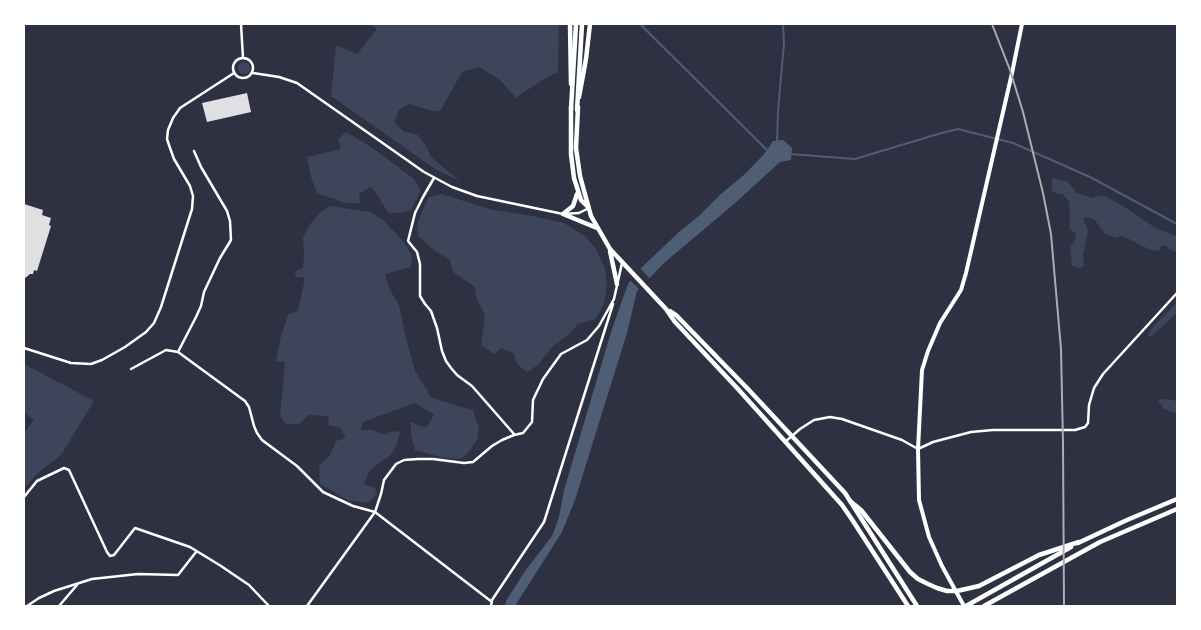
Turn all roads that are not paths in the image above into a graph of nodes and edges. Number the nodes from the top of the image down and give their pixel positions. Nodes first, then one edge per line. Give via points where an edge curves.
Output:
1 (241, 24) edge
2 (570, 24) edge
3 (576, 24) edge
4 (582, 24) edge
5 (590, 24) edge
6 (1022, 24) edge
7 (243, 58) junction
8 (234, 73) junction
9 (253, 73) junction
10 (571, 109) junction
11 (577, 110) junction
12 (194, 151) dead end
13 (434, 178) junction
14 (578, 192) junction
15 (589, 208) junction
16 (563, 214) junction
17 (597, 229) junction
18 (610, 250) junction
19 (622, 263) junction
20 (617, 284) junction
21 (1177, 293) edge
22 (614, 299) junction
23 (666, 309) junction
24 (24, 348) edge
25 (178, 352) junction
26 (131, 368) dead end
27 (514, 435) junction
28 (792, 435) junction
29 (785, 442) junction
30 (918, 449) junction
31 (24, 497) edge
32 (1177, 499) edge
33 (850, 501) junction
34 (1177, 509) edge
35 (375, 512) junction
36 (1079, 542) junction
37 (196, 551) junction
38 (78, 584) junction
39 (492, 604) edge
40 (27, 606) edge
41 (59, 606) edge
42 (269, 606) edge
43 (308, 606) edge
44 (908, 606) edge
45 (917, 606) edge
46 (965, 606) edge
47 (984, 606) edge

1 - 7 street
2 - 10 main road
3 - 10 main road
4 - 11 main road
5 - 11 main road
6 - 30 main road via 966,273 961,290 940,323 922,370
7 - 8 street via 235,62
7 - 9 street via 252,63
8 - 9 street via 244,79
8 - 24 street via 180,108 168,130 170,148 193,196 192,209 154,323 125,347 91,364 70,363
9 - 13 street via 297,83
10 - 14 main road via 571,154
11 - 15 main road via 576,148
12 - 25 street via 227,211 231,240
13 - 16 street via 477,196
13 - 27 street via 415,213 408,242 418,252 420,296 431,311 446,361
14 - 15 main road via 580,200
14 - 16 main road via 573,206
15 - 16 street via 579,213
15 - 17 main road
16 - 17 main road
17 - 18 main road
18 - 19 main road
18 - 20 main road
19 - 20 street
19 - 23 main road
20 - 22 street
21 - 30 street via 1102,374 1094,388 1085,427 1075,430 971,432
22 - 27 street via 592,335 561,354 533,400 532,422 523,433
22 - 39 street via 544,522
23 - 28 main road via 676,315
23 - 29 main road
25 - 26 street via 166,350
25 - 35 street via 245,401 262,440 297,466 323,492
27 - 35 street via 492,446 473,462 418,459 396,464 384,480
28 - 29 street
28 - 30 street via 814,420 830,417 902,440
28 - 33 main road
29 - 44 main road via 848,513
30 - 46 main road via 919,500 929,537
31 - 37 street via 37,481 64,468 69,470 110,556 135,528
32 - 36 main road
33 - 36 main road via 861,510 910,572 918,579 947,591 979,586 1044,553
33 - 45 main road
34 - 47 main road via 1100,542
35 - 39 street
35 - 43 street
36 - 46 main road
37 - 38 street via 178,575 138,574 92,579
37 - 42 street via 249,585
38 - 40 street via 54,591
38 - 41 street

